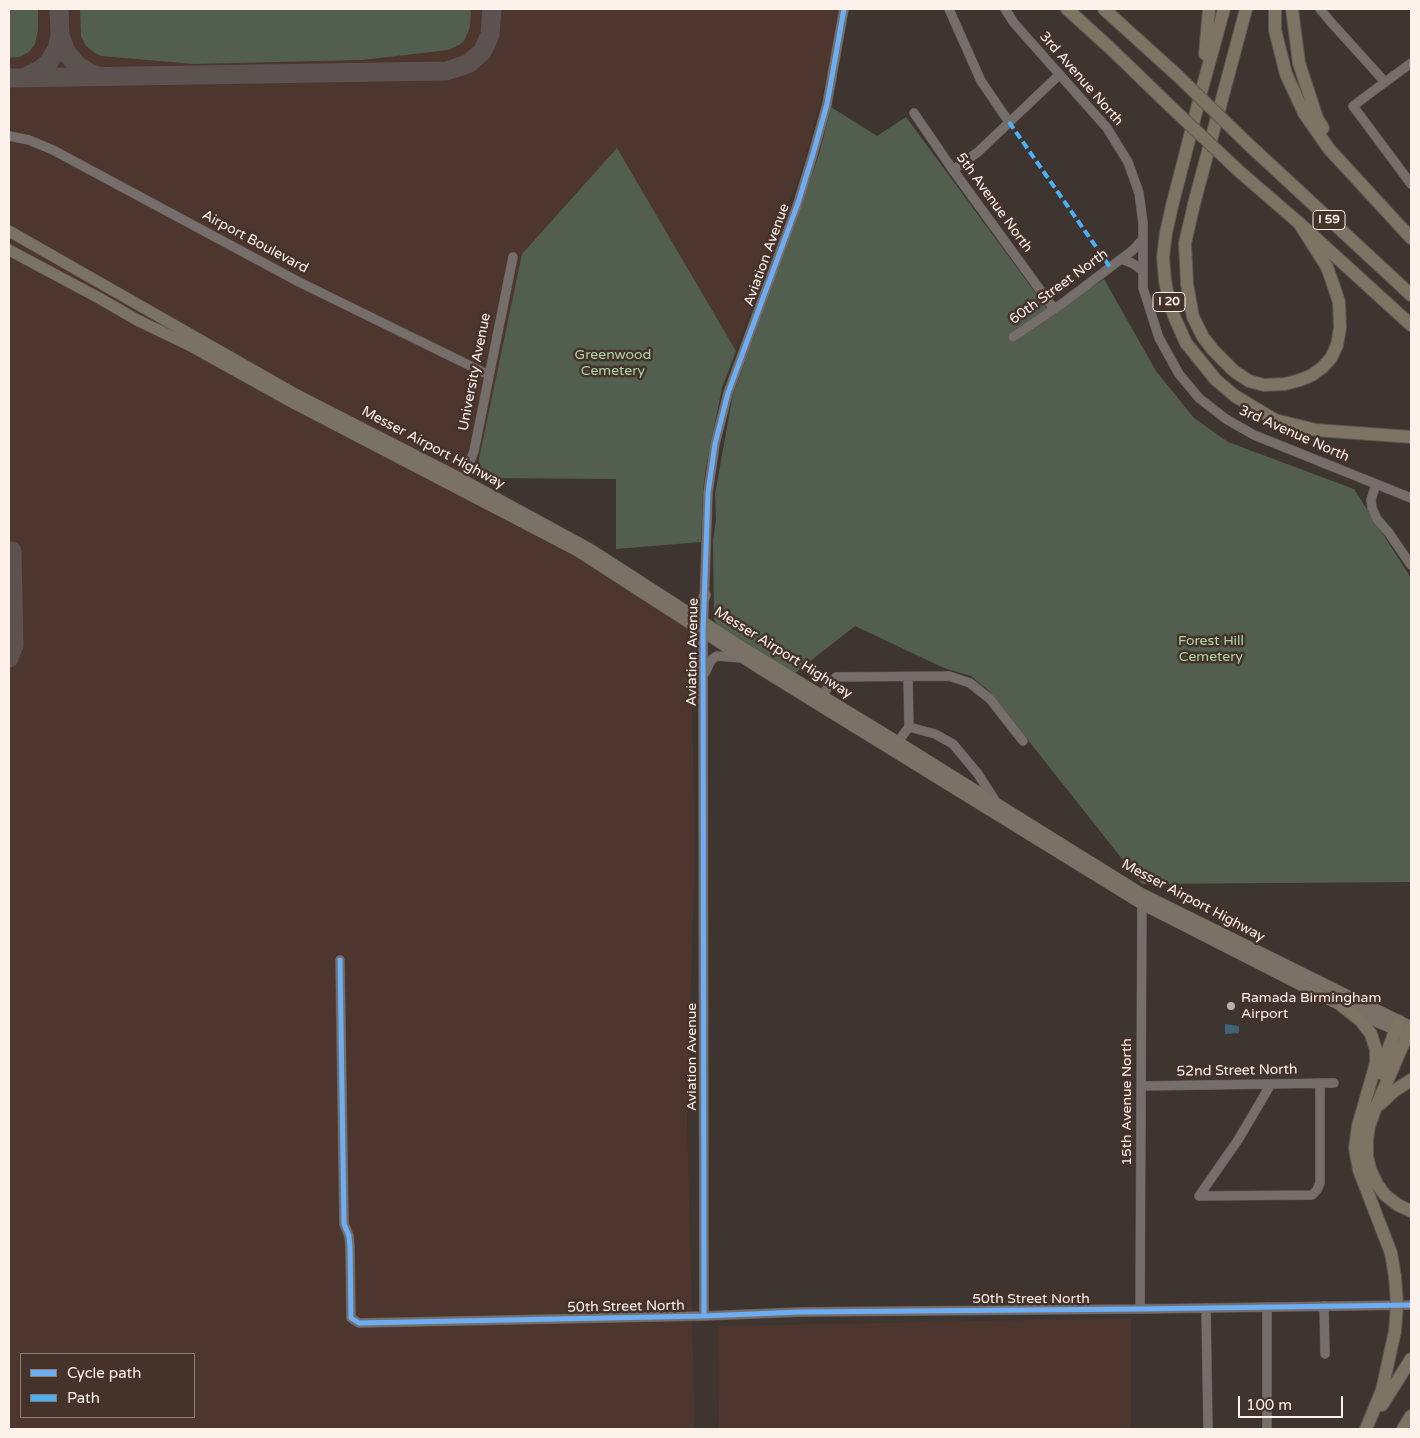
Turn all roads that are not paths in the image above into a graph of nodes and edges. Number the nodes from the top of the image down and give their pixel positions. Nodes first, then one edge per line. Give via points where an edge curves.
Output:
1 (844, 9) edge
2 (949, 9) edge
3 (1005, 9) edge
4 (1067, 9) edge
5 (1104, 9) edge
6 (1209, 9) edge
7 (1224, 9) edge
8 (1246, 9) edge
9 (1274, 9) edge
10 (1292, 9) edge
11 (1320, 9) edge
12 (1411, 63) edge
13 (1059, 75) junction
14 (1385, 82) junction
15 (1202, 89) junction
16 (914, 113) dead end
17 (1009, 122) junction
18 (9, 136) edge
19 (953, 170) junction
20 (1351, 173) junction
21 (1411, 184) edge
22 (1299, 223) junction
23 (9, 231) edge
24 (1411, 238) edge
25 (1142, 240) junction
26 (9, 250) edge
27 (513, 257) dead end
28 (1121, 259) junction
29 (1142, 270) junction
30 (1411, 295) edge
31 (1054, 308) junction
32 (1411, 325) edge
33 (1013, 337) dead end
34 (489, 375) junction
35 (1411, 437) edge
36 (1376, 484) junction
37 (461, 485) junction
38 (1411, 498) edge
39 (1411, 565) edge
40 (704, 595) junction
41 (689, 612) junction
42 (703, 627) junction
43 (744, 658) junction
44 (908, 677) junction
45 (703, 686) junction
46 (822, 695) junction
47 (910, 727) junction
48 (1023, 740) dead end
49 (895, 745) junction
50 (997, 804) junction
51 (1142, 899) junction
52 (340, 960) dead end
53 (1342, 1006) junction
54 (1406, 1029) edge
55 (1411, 1080) edge
56 (1320, 1083) junction
57 (1334, 1083) dead end
58 (1270, 1084) junction
59 (1141, 1086) junction
60 (1376, 1107) junction
61 (1358, 1126) junction
62 (1411, 1212) edge
63 (1411, 1305) edge
64 (1324, 1306) junction
65 (1267, 1307) junction
66 (1206, 1308) junction
67 (1140, 1310) junction
68 (704, 1316) junction
69 (1325, 1354) dead end
70 (1411, 1358) edge
71 (1411, 1416) edge
72 (1411, 1425) edge
73 (1208, 1429) edge
74 (1267, 1429) edge
75 (1366, 1429) edge
76 (1403, 1429) edge
77 (1408, 1429) edge

1 - 40 street, Aviation Avenue via 827,104 813,154 728,393 715,444 708,493
2 - 17 street via 982,81
3 - 13 street, 3rd Avenue North
4 - 22 highway, I 59, bridge via 1240,172
5 - 30 highway, I 59, bridge
6 - 15 highway
7 - 15 highway, I 20
8 - 22 highway via 1185,242 1193,317 1203,337 1234,371 1264,385 1285,384 1312,375 1323,367 1337,345 1339,302 1327,267
9 - 20 highway via 1275,30 1293,90 1304,113 1329,149
10 - 20 highway via 1299,63 1317,118
11 - 14 street
12 - 14 street
13 - 17 street
13 - 25 street, 3rd Avenue North via 1107,128 1128,162 1139,193
14 - 21 street via 1353,106
15 - 35 highway, I 20 via 1172,206 1163,257 1168,297 1186,343 1216,380 1274,420 1316,430
16 - 19 street, 5th Avenue North
17 - 19 street via 978,152
18 - 34 street, Airport Boulevard via 53,150 299,282
19 - 31 street, 5th Avenue North
20 - 24 highway
22 - 32 highway, I 59
23 - 37 main road, Messer Airport Highway
25 - 28 street, 60th Street North
25 - 29 street, 3rd Avenue North
26 - 37 main road, Messer Airport Highway
27 - 34 street, University Avenue
28 - 29 street, 60th Street North
28 - 31 street, 60th Street North
29 - 36 street, 3rd Avenue North via 1143,288 1158,338 1179,374 1199,398 1254,435
31 - 33 street, 60th Street North
34 - 37 street, University Avenue via 474,451
36 - 38 street, 3rd Avenue North
36 - 39 street via 1372,508
37 - 41 main road, Messer Airport Highway via 590,550
37 - 42 main road, Messer Airport Highway
40 - 41 main road via 702,602
40 - 42 street, Aviation Avenue
41 - 42 main road, Messer Airport Highway
42 - 43 main road, Messer Airport Highway
42 - 45 street, Aviation Avenue
42 - 46 main road, Messer Airport Highway
43 - 45 street via 717,656 711,660
43 - 49 main road, Messer Airport Highway
44 - 46 street via 836,677
44 - 47 street
44 - 48 street via 949,676 970,683 990,699
45 - 68 street, Aviation Avenue
46 - 49 main road, Messer Airport Highway
47 - 49 street
47 - 50 street via 935,734 953,744
49 - 50 main road, Messer Airport Highway
49 - 51 main road, Messer Airport Highway
50 - 51 main road, Messer Airport Highway
51 - 53 main road, Messer Airport Highway
51 - 54 main road, Messer Airport Highway
51 - 59 street, 15th Avenue North
52 - 68 street, 50th Street North via 344,1224 349,1236 353,1320 359,1323
53 - 54 main road, Messer Airport Highway
53 - 61 highway via 1371,1034 1376,1050 1376,1063
54 - 60 highway
54 - 61 highway
55 - 60 highway
56 - 57 street, 52nd Street North
56 - 58 street, 52nd Street North
56 - 58 street via 1320,1183 1312,1195 1199,1196 1238,1140
58 - 59 street, 52nd Street North
59 - 67 street, 15th Avenue North
60 - 62 highway via 1367,1139 1370,1169 1385,1195
61 - 75 highway, bridge via 1355,1148 1359,1170 1391,1253 1397,1304 1395,1332 1382,1390
63 - 64 street, 50th Street North
64 - 65 street, 50th Street North
64 - 69 street
65 - 66 street, 50th Street North
65 - 74 street
66 - 67 street, 50th Street North
66 - 73 street
67 - 68 street, 50th Street North via 800,1312
70 - 75 highway
71 - 76 highway
72 - 77 highway

